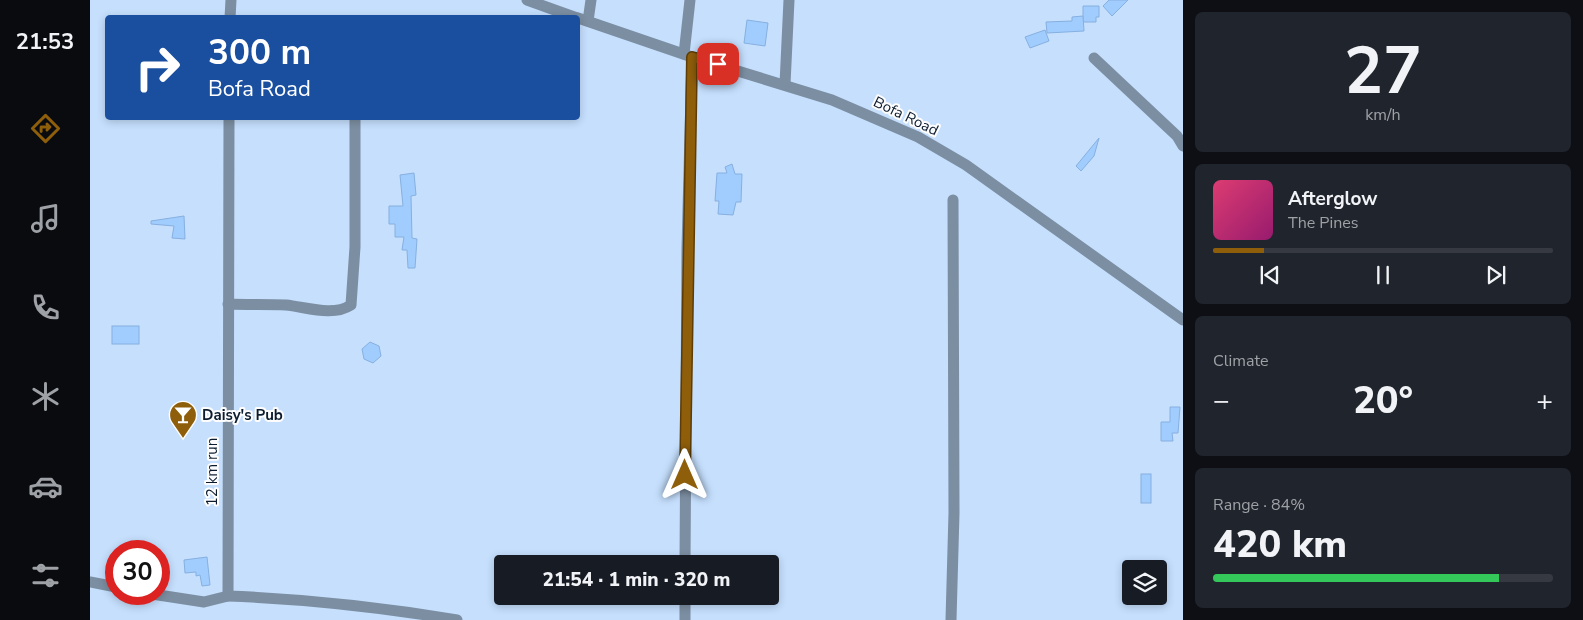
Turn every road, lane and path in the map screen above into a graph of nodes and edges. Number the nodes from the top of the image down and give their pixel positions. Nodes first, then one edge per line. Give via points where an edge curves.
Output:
1 (231, 0) edge
2 (527, 0) edge
3 (591, 0) edge
4 (690, 0) edge
5 (788, 0) edge
6 (230, 15) edge
7 (570, 15) edge
8 (581, 19) edge
9 (688, 55) junction
10 (1094, 58) dead end
11 (785, 84) junction
12 (230, 120) edge
13 (355, 120) edge
14 (1183, 146) edge
15 (953, 200) dead end
16 (228, 304) junction
17 (1183, 320) edge
18 (685, 555) edge
19 (90, 582) edge
20 (105, 585) edge
21 (228, 596) junction
22 (170, 597) edge
23 (685, 605) edge
24 (457, 620) edge
25 (685, 620) edge
26 (950, 620) edge

1 - 6 street
2 - 7 street, Bofa Road
3 - 8 street
4 - 9 street
5 - 11 street
8 - 9 street, Bofa Road
9 - 11 street, Bofa Road
9 - 18 street
10 - 14 street
11 - 17 street, Bofa Road via 876,117 943,151
12 - 16 street, 12 km run
13 - 16 street via 355,247 351,306 327,310 287,305
15 - 26 street via 954,504
16 - 21 street, 12 km run
19 - 20 street
21 - 22 street via 204,602
21 - 24 street via 342,605
23 - 25 street

